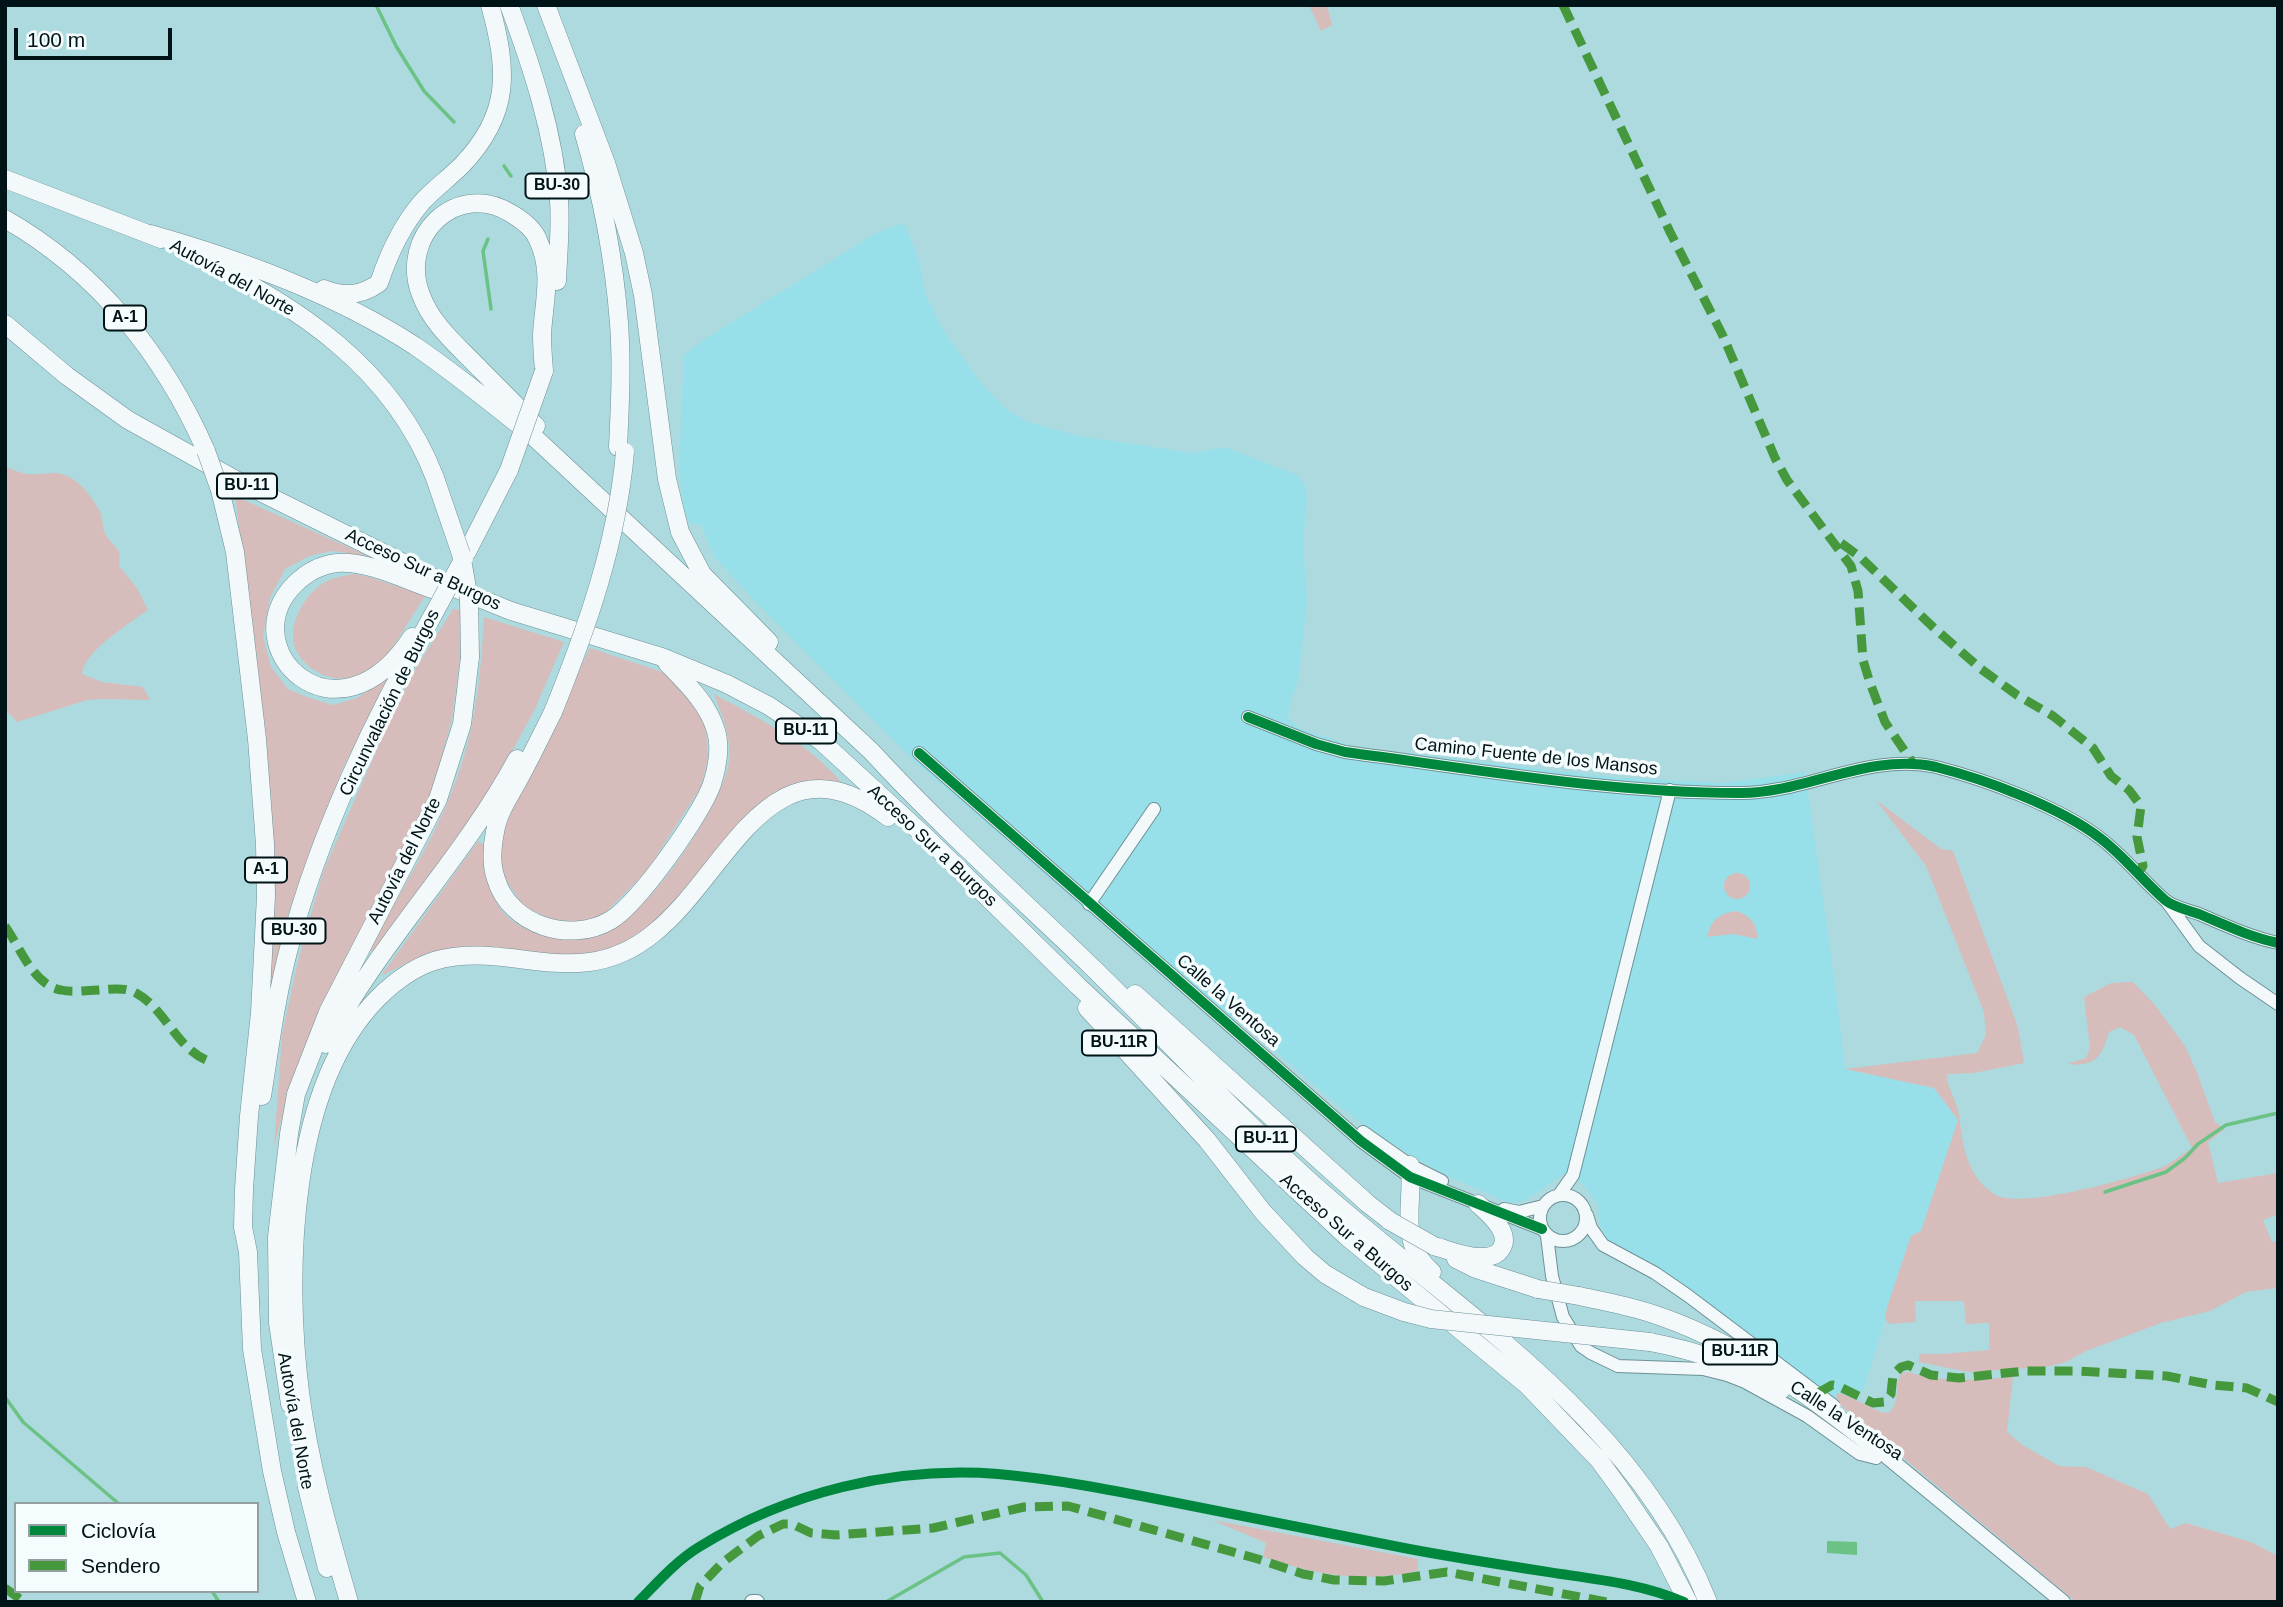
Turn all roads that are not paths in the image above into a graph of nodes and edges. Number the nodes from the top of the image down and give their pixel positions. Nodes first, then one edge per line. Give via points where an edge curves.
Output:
1 (490, 5) edge
2 (509, 5) edge
3 (538, 5) edge
4 (546, 5) edge
5 (5, 179) edge
6 (5, 219) edge
7 (150, 234) junction
8 (222, 255) junction
9 (5, 324) edge
10 (544, 371) junction
11 (575, 474) junction
12 (511, 611) junction
13 (419, 632) junction
14 (662, 657) junction
15 (549, 709) junction
16 (1248, 717) dead end
17 (871, 751) junction
18 (919, 753) dead end
19 (1670, 790) junction
20 (1154, 809) dead end
21 (922, 834) junction
22 (2167, 902) junction
23 (1089, 904) junction
24 (1035, 943) junction
25 (2278, 943) edge
26 (2278, 1004) edge
27 (289, 1134) junction
28 (1410, 1171) junction
29 (1573, 1175) junction
30 (1559, 1195) junction
31 (1579, 1200) junction
32 (1543, 1206) junction
33 (1488, 1209) junction
34 (1587, 1215) junction
35 (1545, 1232) junction
36 (1434, 1246) junction
37 (248, 1251) junction
38 (1609, 1452) junction
39 (1878, 1454) junction
40 (307, 1602) edge
41 (337, 1602) edge
42 (349, 1602) edge
43 (1688, 1602) edge
44 (1708, 1602) edge
45 (2048, 1602) edge
46 (2063, 1602) edge

1 - 8 highway via 503,77 493,125 467,160 421,203 391,252 379,283 359,294 338,294
2 - 10 highway, Circunvalación de Burgos / BU-30 via 546,122 559,200 557,291
3 - 15 highway, BU-30 via 594,168 611,247 619,325 622,450 593,580
4 - 17 highway via 606,163 634,253 667,479 680,532 702,574 849,722
5 - 7 highway, Autovía del Norte
6 - 37 highway, Autovía del Norte / A-1, bridge via 62,258 115,306 165,372 206,452 229,521 257,739 265,844 260,1013 244,1189
7 - 8 highway, Acceso Sur a Burgos / BU-11
7 - 27 highway, Autovía del Norte, bridge via 279,299 344,349 379,384 427,456 461,554 469,599 470,657 462,724 438,799 328,1012 296,1094
8 - 11 highway, Acceso Sur a Burgos / BU-11 via 348,308 414,346 478,392
9 - 12 highway, Acceso Sur a Burgos / BU-11 via 99,400 159,440 430,578
10 - 11 highway via 542,334 548,284 546,258 537,236 502,208 482,203 447,212 419,243 414,261 421,296 442,331 554,444
10 - 13 highway, Circunvalación de Burgos / BU-30, bridge via 509,470 433,615
11 - 17 highway, Acceso Sur a Burgos / BU-11
12 - 13 highway via 488,609 377,570 337,564 304,574 290,589 278,610 276,634 286,663 299,678 327,690 364,684
12 - 14 highway, Acceso Sur a Burgos / BU-11
13 - 37 highway, Circunvalación de Burgos / BU-30 via 344,795 289,948 262,1099 255,1225
14 - 15 highway via 701,700 717,734 711,786 667,858 630,904 611,920 570,932 538,924 508,902 496,880 492,850 499,815
14 - 21 highway, Acceso Sur a Burgos / BU-11 via 769,706 821,741
15 - 27 highway, BU-30 via 335,1026
16 - 19 street, Camino Fuente de los Mansos via 1345,752 1594,785
17 - 36 highway, BU-11R, bridge via 1367,1203
17 - 38 highway, Acceso Sur a Burgos / BU-11 via 1312,1184 1542,1375 1583,1415
18 - 23 street, Calle la Ventosa
19 - 22 street, Camino Fuente de los Mansos via 1741,794 1870,767 1912,762 1939,768 2023,798 2087,829
19 - 29 street
20 - 23 street
21 - 24 highway, Acceso Sur a Burgos / BU-11
21 - 42 highway via 844,791 829,787 799,791 757,817 666,923 619,954 565,965 465,957 433,962 389,987 361,1016 332,1064 308,1140 296,1220 294,1307 308,1438
22 - 25 street, Camino Fuente de los Mansos
22 - 26 street via 2199,947
23 - 28 street, Calle la Ventosa via 1361,1141 1399,1171
24 - 38 highway, Acceso Sur a Burgos / BU-11 via 1346,1236
24 - 39 highway, BU-11R, bridge via 1066,987 1207,1140 1288,1239 1325,1273 1364,1297 1431,1319 1650,1342 1698,1352 1748,1371
27 - 41 highway, Autovía del Norte via 277,1237 278,1323 312,1515
28 - 33 street, Calle la Ventosa
28 - 38 highway via 1409,1227 1420,1262 1578,1397
29 - 30 street
29 - 31 street
30 - 31 street
30 - 32 street
31 - 34 street
32 - 33 street, Calle la Ventosa via 1519,1212
32 - 35 street via 1540,1221
33 - 35 street, Calle la Ventosa
33 - 36 highway via 1503,1233 1496,1255 1478,1258
34 - 35 street via 1583,1231 1570,1241 1562,1242
34 - 39 street, Calle la Ventosa via 1603,1245 1688,1295 1816,1391 1871,1436
35 - 39 street, Calle la Ventosa via 1563,1317 1581,1346 1591,1353 1618,1366 1703,1369 1727,1375 1807,1416 1860,1454
36 - 39 highway, BU-11R, bridge via 1476,1269 1538,1289 1645,1311 1722,1342 1801,1390
37 - 40 highway, Autovía del Norte / A-1 via 252,1349 262,1412 286,1532
38 - 43 highway, Acceso Sur a Burgos / BU-11
38 - 44 highway, Acceso Sur a Burgos / BU-11 via 1642,1485 1663,1516
39 - 45 main road, Calle la Ventosa
39 - 46 main road, Calle la Ventosa

